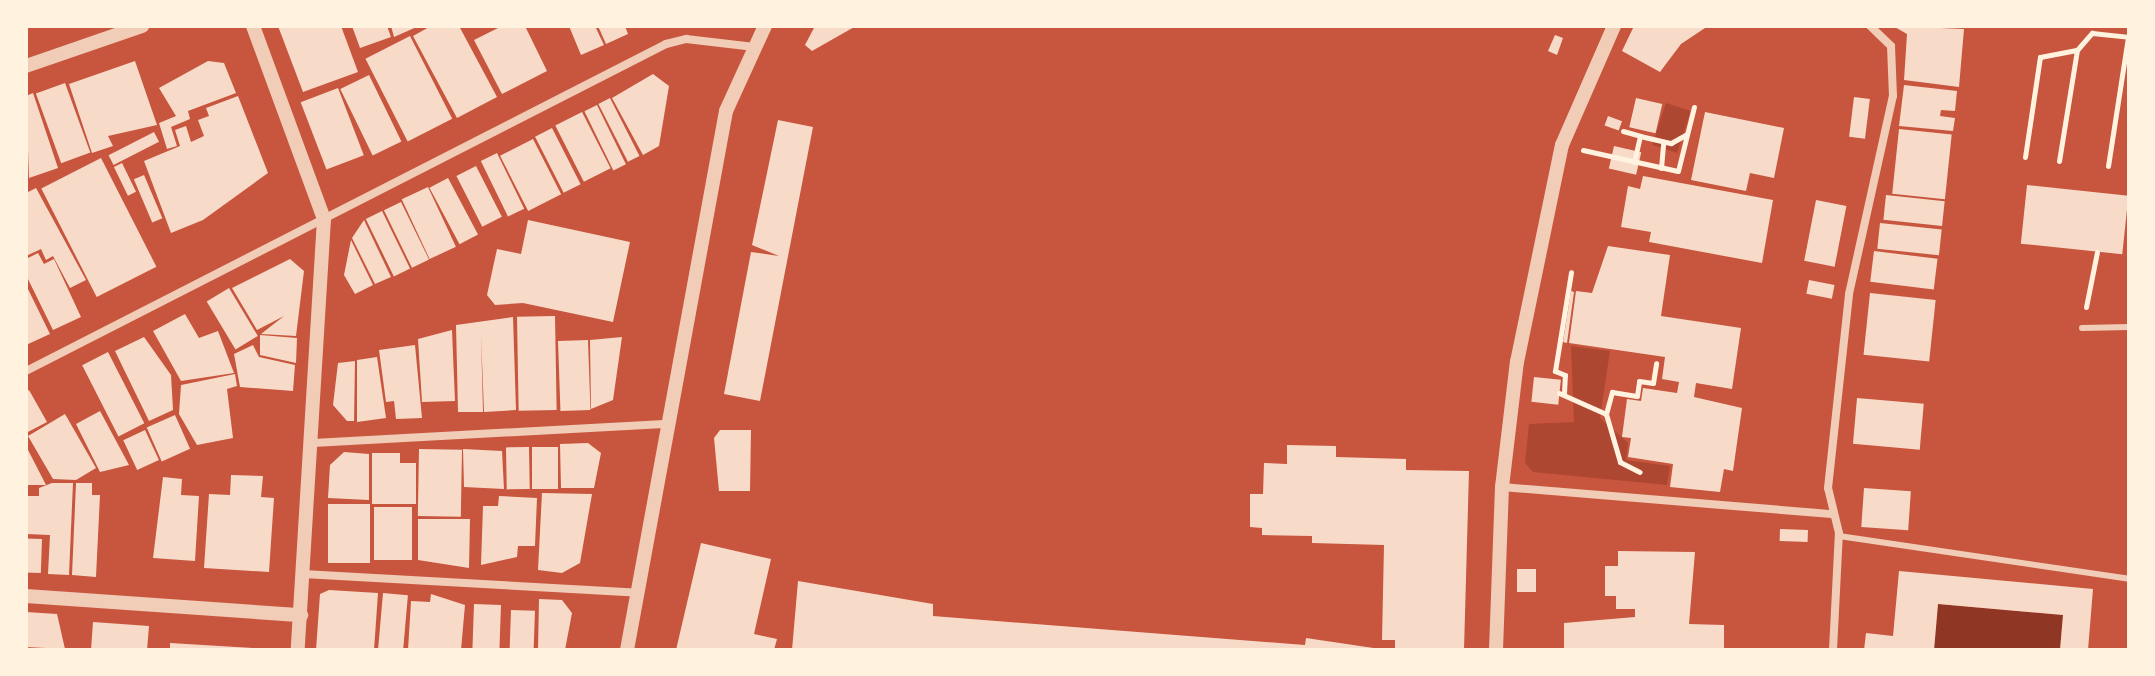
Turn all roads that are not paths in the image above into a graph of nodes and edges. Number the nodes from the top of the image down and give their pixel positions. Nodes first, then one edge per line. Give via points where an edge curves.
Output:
1 (142, 26) edge
2 (253, 26) edge
3 (765, 26) edge
4 (1614, 26) edge
5 (1870, 26) edge
6 (755, 47) junction
7 (26, 66) edge
8 (324, 219) junction
9 (2129, 327) edge
10 (2082, 328) road end
11 (26, 371) edge
12 (668, 424) junction
13 (313, 443) junction
14 (1502, 487) junction
15 (1832, 514) junction
16 (1839, 536) junction
17 (303, 574) junction
18 (2129, 579) edge
19 (638, 593) junction
20 (26, 596) edge
21 (301, 615) junction
22 (298, 650) edge
23 (627, 650) edge
24 (1496, 650) edge
25 (1833, 650) edge

1 - 7 street
2 - 8 street
3 - 6 street
4 - 14 street via 1562,145 1517,362
5 - 15 street via 1891,46 1893,96 1849,294 1828,488
6 - 8 street via 686,39 666,44
6 - 12 street via 726,111
8 - 11 street
8 - 13 street
9 - 10 lane
12 - 13 street
12 - 19 street
13 - 17 street
14 - 15 street
14 - 24 street
15 - 16 street
16 - 18 lane
16 - 25 street
17 - 19 street
17 - 21 street
19 - 23 street
20 - 21 street
21 - 22 street

